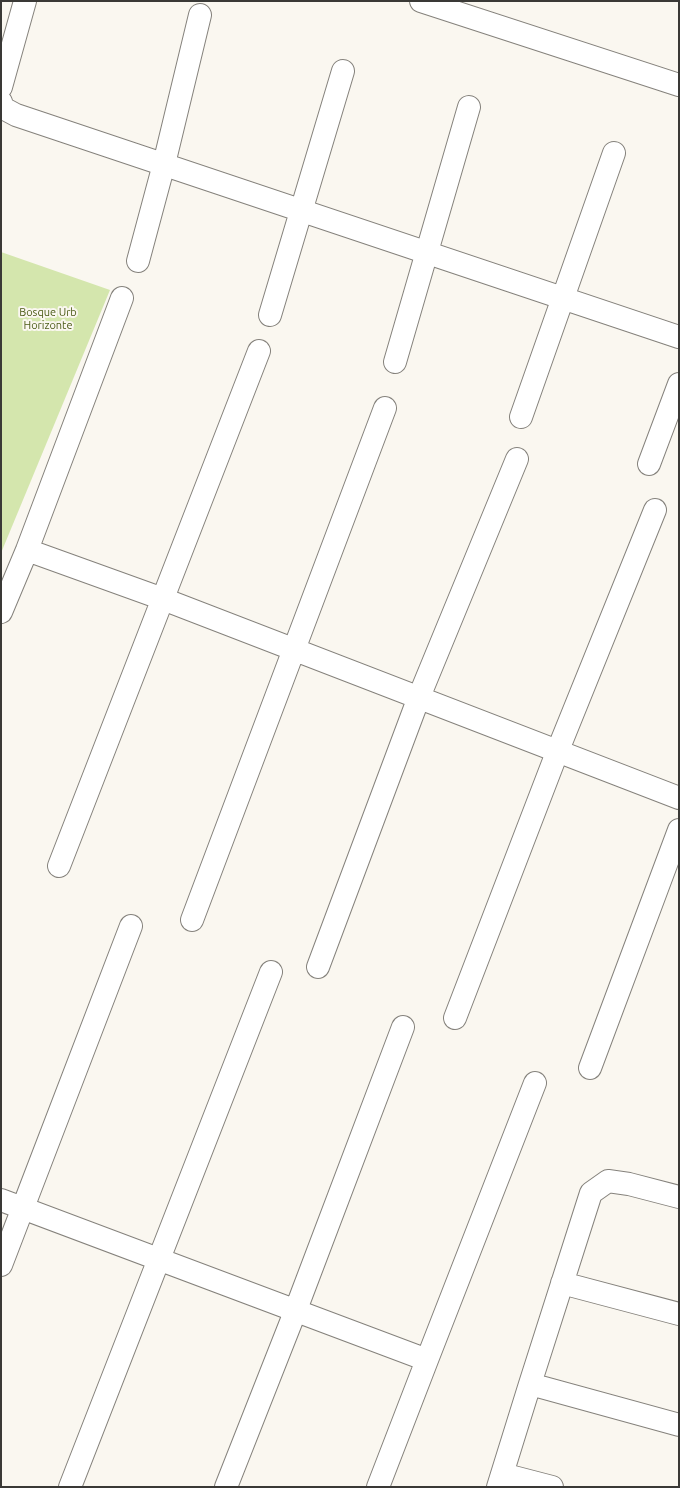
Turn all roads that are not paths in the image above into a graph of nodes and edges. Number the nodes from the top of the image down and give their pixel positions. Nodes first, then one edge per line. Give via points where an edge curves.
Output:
1 (25, 1) edge
2 (421, 1) edge
3 (200, 15) dead end
4 (343, 71) dead end
5 (679, 85) edge
6 (1, 87) edge
7 (1, 102) edge
8 (470, 107) dead end
9 (614, 153) dead end
10 (164, 164) junction
11 (301, 210) junction
12 (427, 253) junction
13 (138, 261) dead end
14 (122, 298) dead end
15 (563, 298) junction
16 (270, 315) dead end
17 (679, 337) edge
18 (259, 351) dead end
19 (395, 362) dead end
20 (679, 384) edge
21 (385, 408) dead end
22 (522, 417) dead end
23 (516, 459) dead end
24 (649, 464) dead end
25 (654, 510) dead end
26 (27, 550) junction
27 (163, 599) junction
28 (1, 612) edge
29 (296, 649) junction
30 (419, 697) junction
31 (558, 750) junction
32 (679, 798) edge
33 (679, 830) edge
34 (59, 866) dead end
35 (192, 920) dead end
36 (131, 926) dead end
37 (318, 967) dead end
38 (271, 972) dead end
39 (455, 1018) dead end
40 (403, 1027) dead end
41 (590, 1068) dead end
42 (535, 1084) dead end
43 (679, 1197) edge
44 (1, 1200) edge
45 (23, 1210) junction
46 (160, 1259) junction
47 (1, 1265) edge
48 (562, 1283) junction
49 (295, 1312) junction
50 (679, 1314) edge
51 (427, 1360) junction
52 (530, 1384) junction
53 (679, 1425) edge
54 (500, 1480) edge
55 (70, 1487) edge
56 (226, 1487) edge
57 (378, 1487) edge
58 (552, 1487) edge

1 - 6 street
2 - 5 street
3 - 10 street
4 - 11 street
7 - 10 street via 3,108 16,115
8 - 12 street
9 - 15 street
10 - 11 street
10 - 13 street
11 - 12 street
11 - 16 street
12 - 15 street
12 - 19 street
14 - 26 street
15 - 17 street
15 - 22 street
18 - 27 street
20 - 24 street
21 - 29 street
23 - 30 street
25 - 31 street
26 - 27 street
26 - 28 street
27 - 29 street
27 - 34 street
29 - 30 street
29 - 35 street
30 - 31 street
30 - 37 street
31 - 32 street
31 - 39 street
33 - 41 street
36 - 45 street
38 - 46 street
40 - 49 street
42 - 51 street
43 - 48 street via 608,1181 591,1193
44 - 45 street
45 - 46 street
45 - 47 street
46 - 49 street
46 - 55 street
48 - 50 street
48 - 52 street
49 - 51 street
49 - 56 street
51 - 57 street
52 - 53 street
52 - 54 street
54 - 58 street

